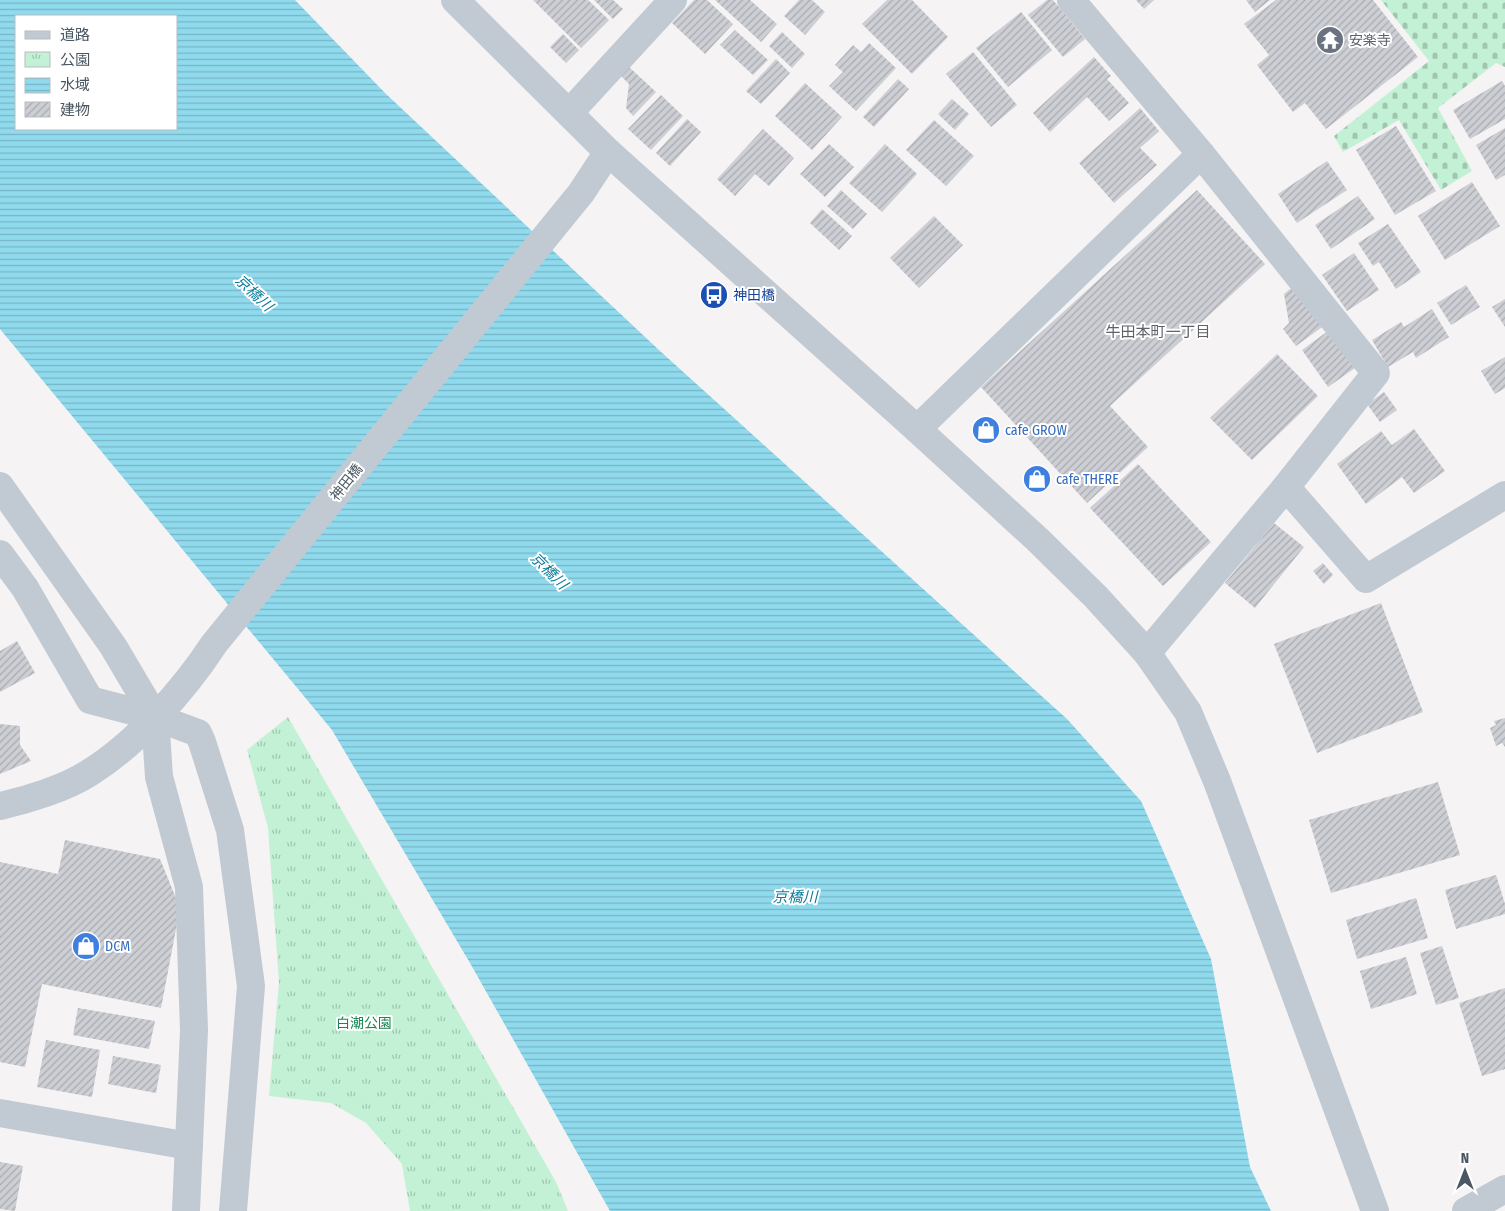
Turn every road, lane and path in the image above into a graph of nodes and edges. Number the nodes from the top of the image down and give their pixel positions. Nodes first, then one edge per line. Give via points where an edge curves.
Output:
1 (455, 0) edge
2 (673, 0) edge
3 (1071, 0) edge
4 (568, 113) junction
5 (608, 152) junction
6 (1201, 154) junction
7 (918, 429) junction
8 (0, 486) edge
9 (1286, 487) junction
10 (1505, 495) edge
11 (0, 554) edge
12 (1146, 653) junction
13 (155, 717) junction
14 (0, 806) edge
15 (0, 1113) edge
16 (189, 1146) junction
17 (1505, 1189) edge
18 (186, 1211) edge
19 (233, 1211) edge
20 (1375, 1211) edge
21 (1466, 1211) edge

1 - 4 street
2 - 4 street
3 - 6 street
4 - 5 street
5 - 7 street
5 - 13 street, 神田橋 via 573,203
6 - 7 street
6 - 9 street via 1376,372
7 - 12 street via 1038,540
8 - 13 street via 113,646
9 - 10 street via 1366,578
9 - 12 street
11 - 13 street via 25,588 90,700
12 - 20 street via 1188,712 1217,781
13 - 14 street, 神田橋 via 89,774 28,799
13 - 16 street via 159,777 189,887 194,1030
13 - 19 street via 198,733 230,830 251,986
15 - 16 street
16 - 18 street
17 - 21 street

